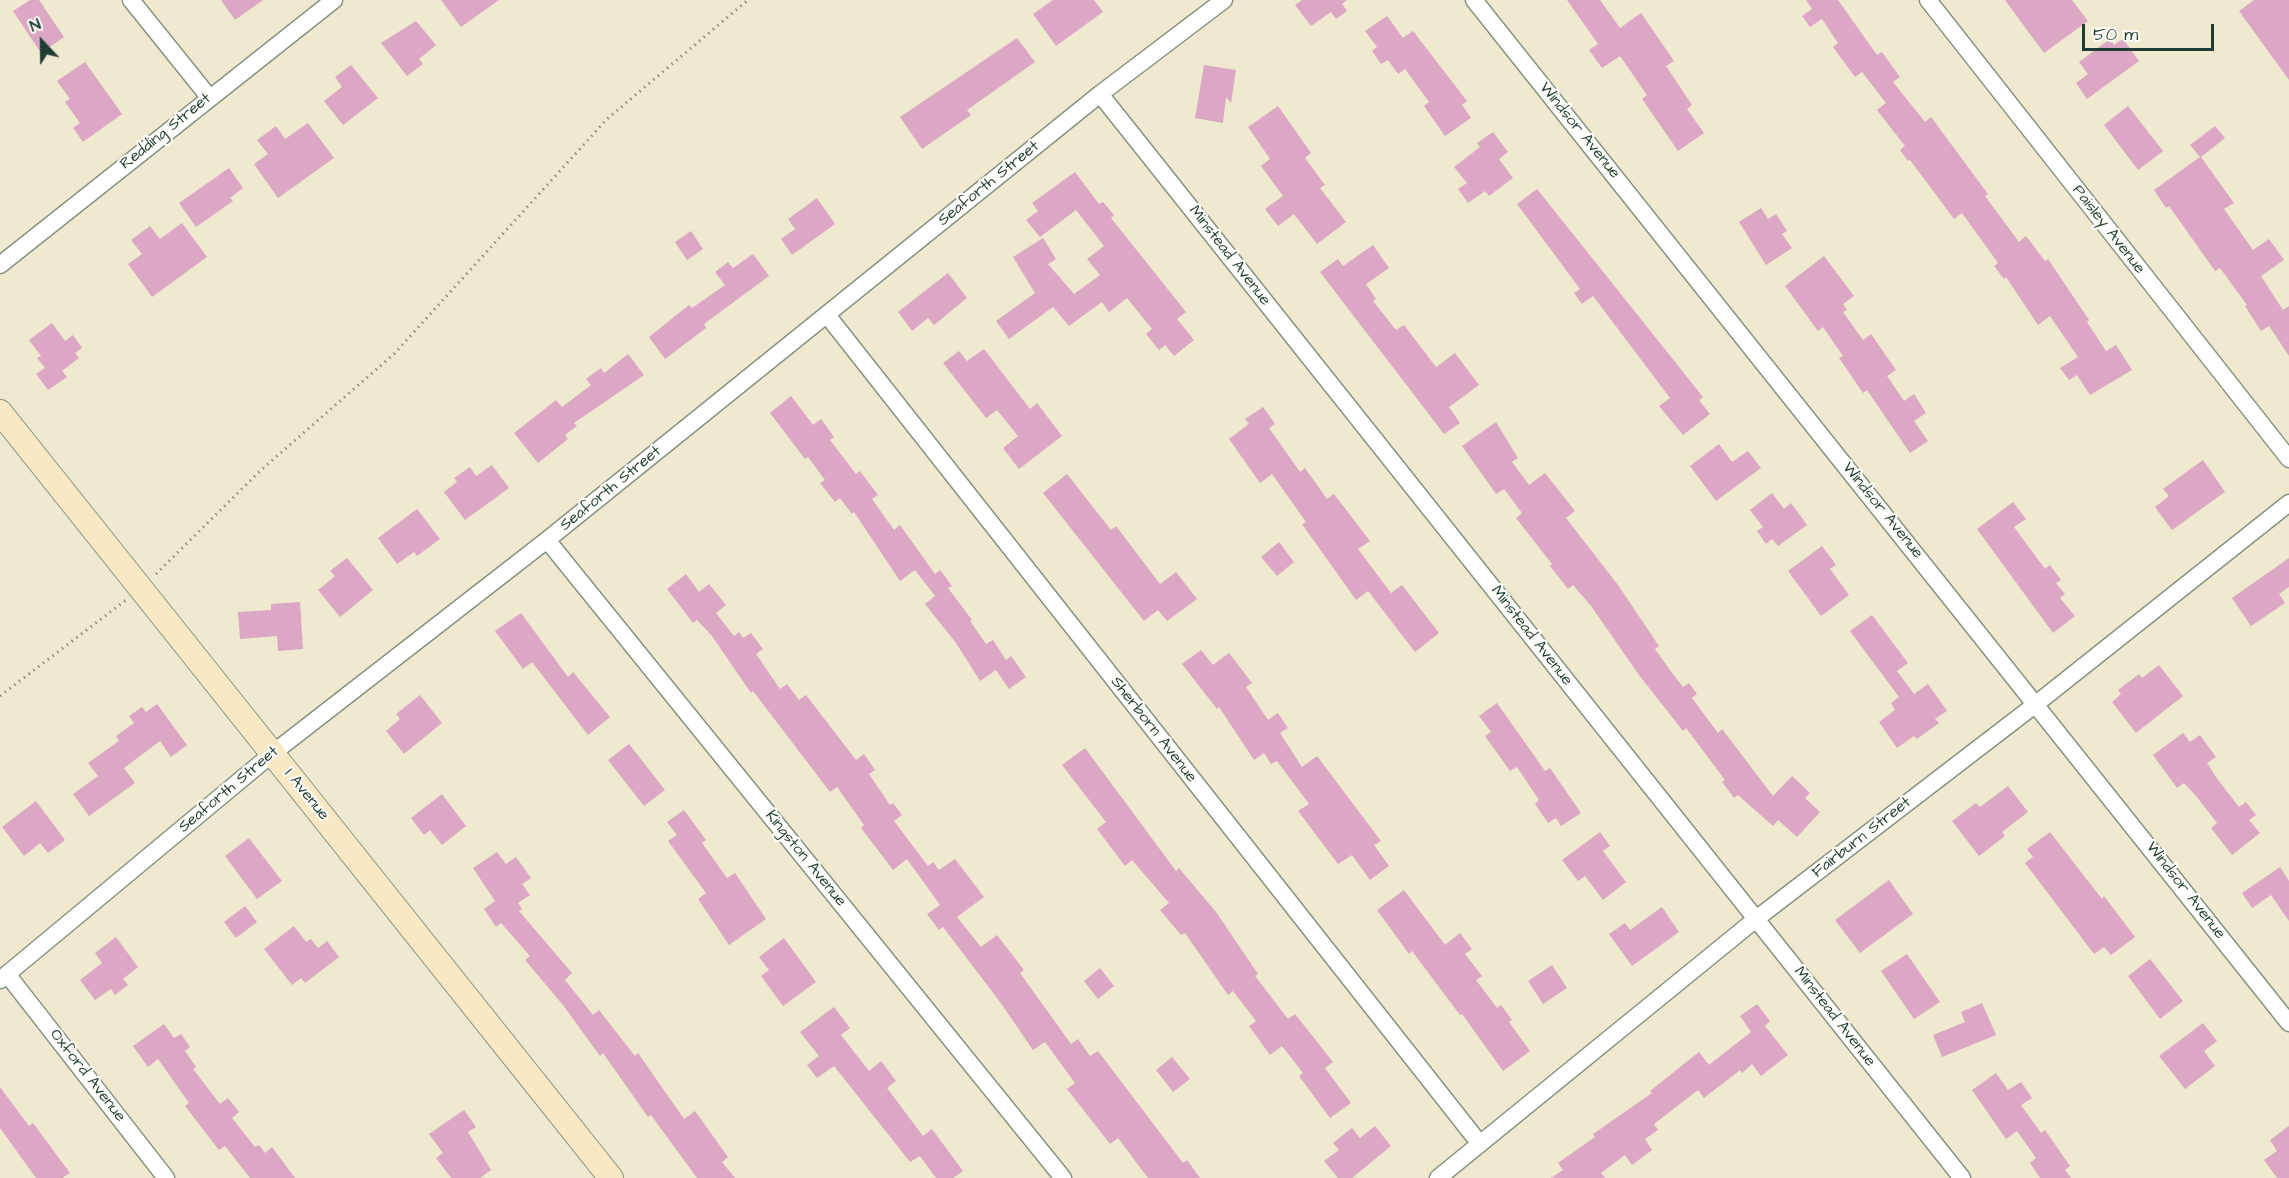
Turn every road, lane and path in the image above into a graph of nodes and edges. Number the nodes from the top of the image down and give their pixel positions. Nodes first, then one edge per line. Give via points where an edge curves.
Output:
1 (131, 0) edge
2 (334, 0) edge
3 (748, 0) edge
4 (1224, 0) edge
5 (1474, 0) edge
6 (1928, 0) edge
7 (1100, 94) junction
8 (209, 97) junction
9 (0, 265) edge
10 (827, 315) junction
11 (0, 412) edge
12 (2289, 459) edge
13 (2289, 503) edge
14 (547, 540) junction
15 (141, 589) junction
16 (0, 696) edge
17 (2036, 704) junction
18 (273, 753) junction
19 (1756, 919) junction
20 (4, 977) edge
21 (2289, 1023) edge
22 (1480, 1144) junction
23 (166, 1178) edge
24 (611, 1178) edge
25 (1064, 1178) edge
26 (1438, 1178) edge
27 (1962, 1178) edge

1 - 8 street
2 - 8 street, Redding Street
3 - 15 path via 608,119 394,354 261,470
4 - 7 street, Seaforth Street
5 - 17 street, Windsor Avenue
6 - 12 street, Paisley Avenue
7 - 10 street, Seaforth Street
7 - 19 street, Minstead Avenue
8 - 9 street, Redding Street
10 - 14 street, Seaforth Street
10 - 22 street, Sherborn Avenue
11 - 15 main road, I Avenue
13 - 17 street, Fairburn Street
14 - 18 street, Seaforth Street
14 - 25 street, Kingston Avenue
15 - 16 path
15 - 18 main road, I Avenue
17 - 19 street, Fairburn Street
17 - 21 street, Windsor Avenue
18 - 20 street, Seaforth Street
18 - 24 main road, I Avenue
19 - 22 street, Fairburn Street
19 - 27 street, Minstead Avenue
20 - 23 street, Oxford Avenue
22 - 26 street, Fairburn Street

